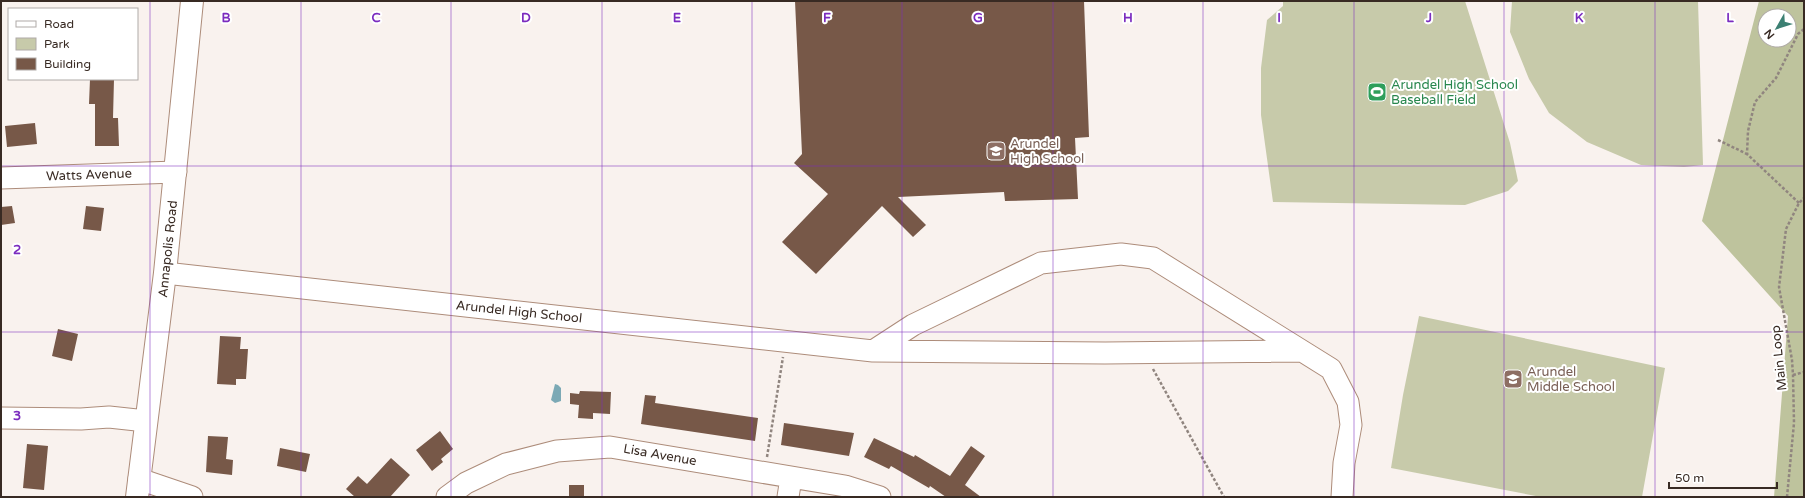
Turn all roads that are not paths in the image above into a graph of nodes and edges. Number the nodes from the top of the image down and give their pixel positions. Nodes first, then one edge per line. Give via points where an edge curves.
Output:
1 (192, 1) edge
2 (176, 172) junction
3 (1, 178) edge
4 (165, 273) junction
5 (873, 351) junction
6 (1302, 351) junction
7 (1, 418) edge
8 (146, 420) junction
9 (138, 488) edge
10 (790, 488) edge
11 (192, 497) edge
12 (447, 497) edge
13 (880, 497) edge
14 (1342, 497) edge

1 - 2 main road, Annapolis Road
2 - 3 street, Watts Avenue
2 - 4 main road, Annapolis Road
4 - 5 street, Arundel High School
4 - 8 main road, Annapolis Road
5 - 6 street, Arundel High School
5 - 6 street via 913,325 1041,263 1121,254 1153,258
6 - 14 street via 1331,369 1348,402 1351,425 1344,463
7 - 8 street via 108,417
8 - 9 main road, Annapolis Road
9 - 11 street
10 - 12 street, Lisa Avenue via 764,473 610,447 557,451 506,464 466,483
10 - 13 street, Lisa Avenue via 844,486

